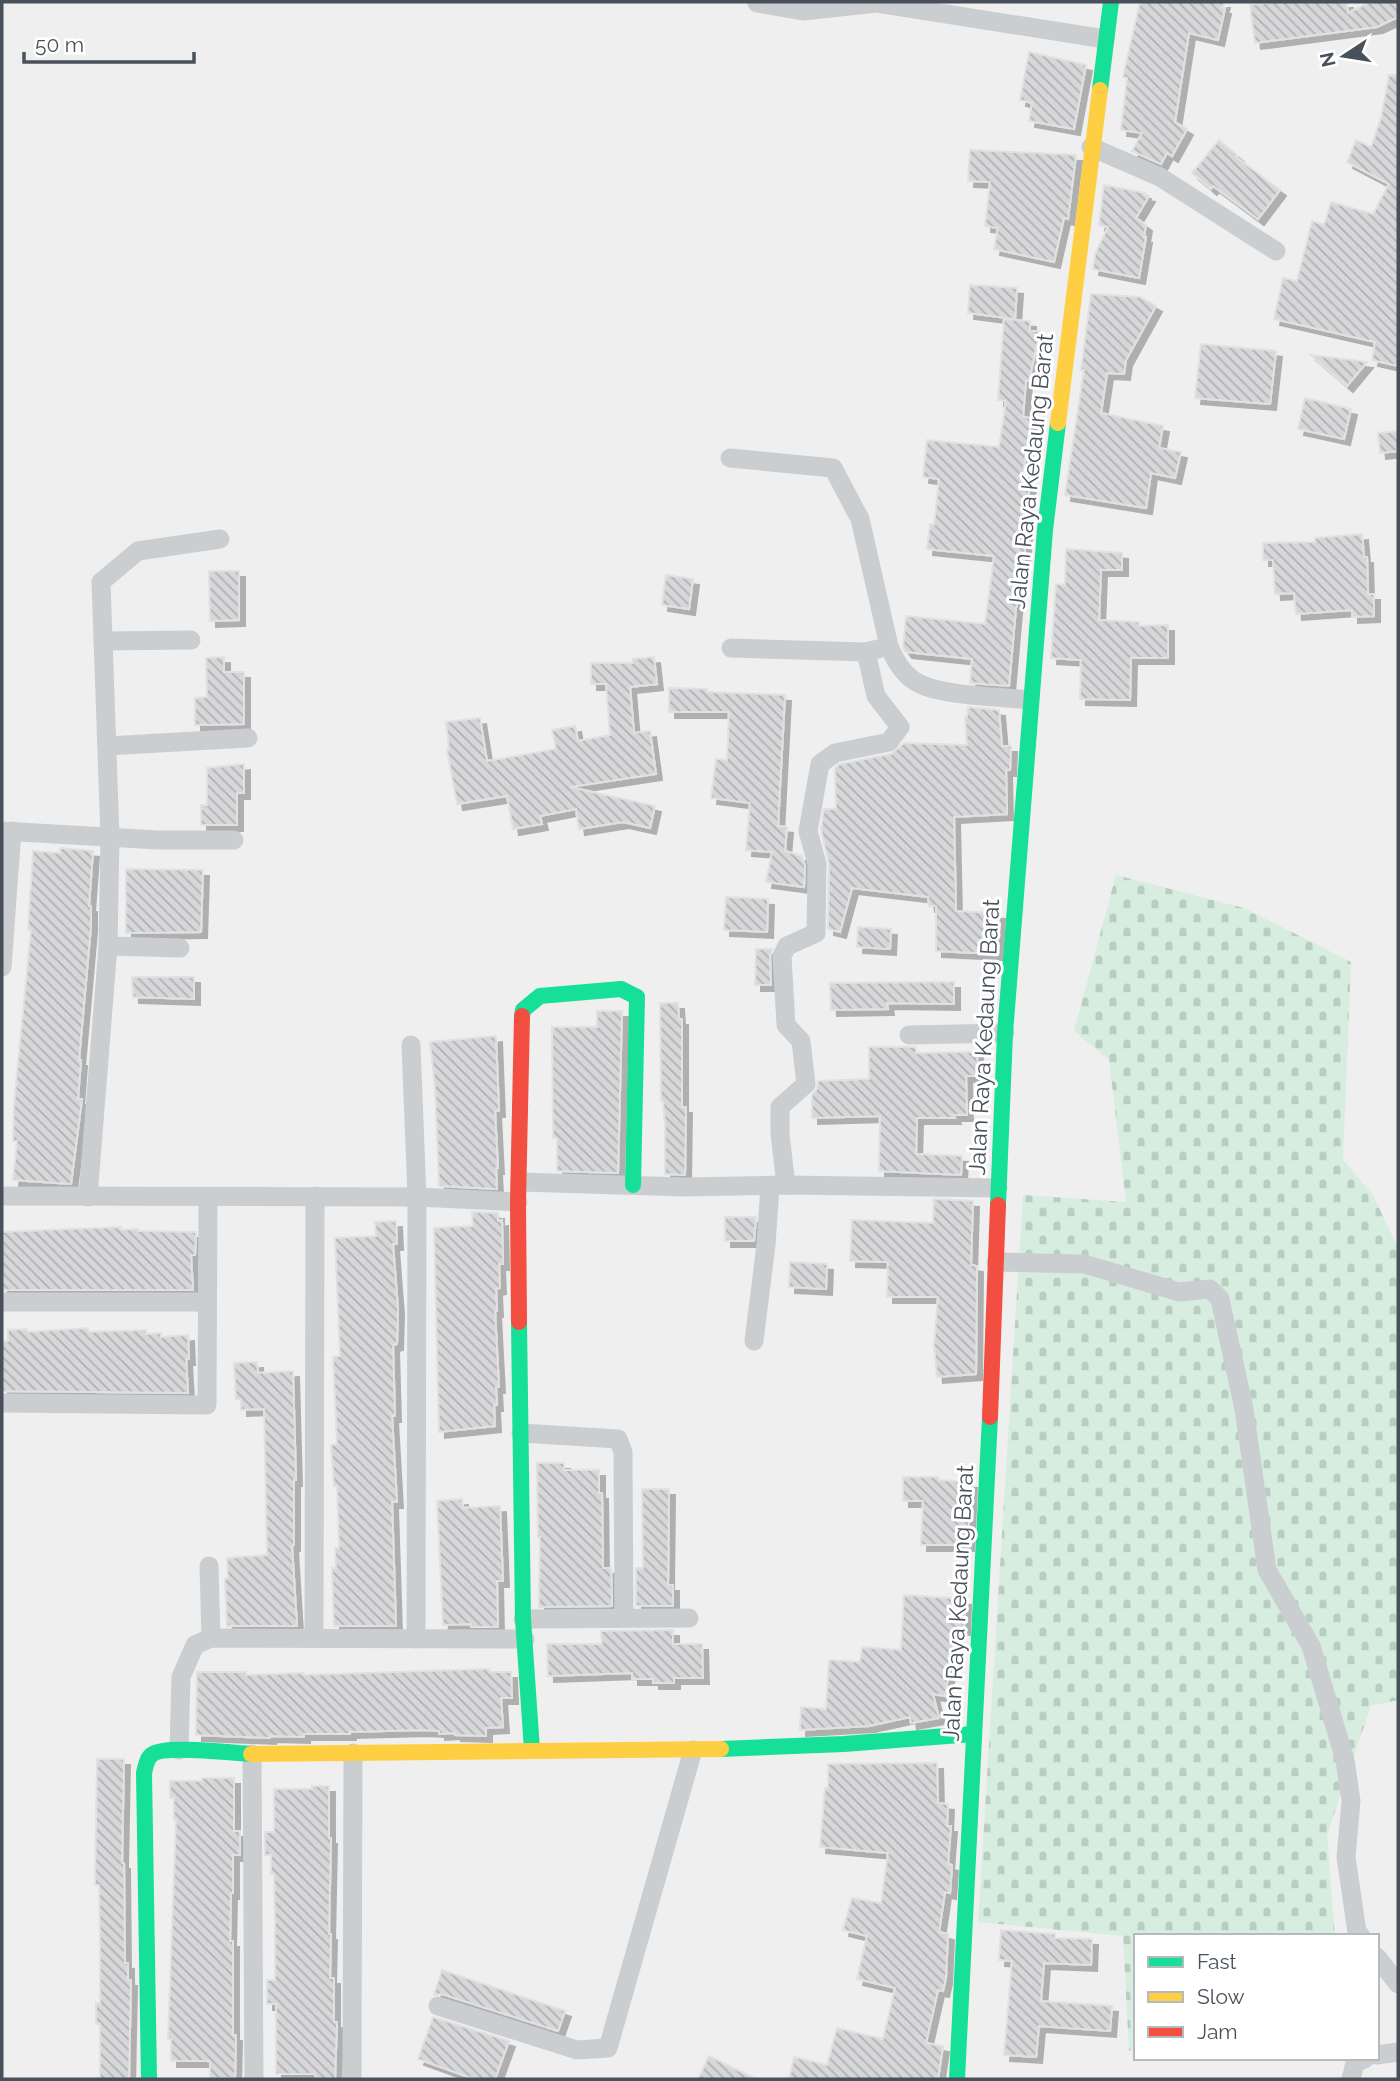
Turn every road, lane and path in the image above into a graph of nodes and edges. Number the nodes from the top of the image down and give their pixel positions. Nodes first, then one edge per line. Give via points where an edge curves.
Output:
1 (1111, 2) edge
2 (757, 3) edge
3 (1105, 38) junction
4 (1091, 147) junction
5 (1276, 251) dead end
6 (730, 458) dead end
7 (220, 539) dead end
8 (191, 640) dead end
9 (103, 641) junction
10 (889, 646) junction
11 (731, 648) dead end
12 (866, 652) junction
13 (1030, 700) junction
14 (248, 738) dead end
15 (107, 746) junction
16 (7, 831) edge
17 (110, 836) junction
18 (234, 840) dead end
19 (108, 946) junction
20 (180, 948) dead end
21 (2, 967) edge
22 (1005, 1033) junction
23 (909, 1035) dead end
24 (411, 1045) dead end
25 (633, 1185) junction
26 (778, 1185) junction
27 (998, 1188) junction
28 (519, 1192) junction
29 (2, 1196) edge
30 (315, 1196) junction
31 (88, 1197) junction
32 (208, 1197) junction
33 (417, 1197) junction
34 (996, 1262) junction
35 (2, 1302) edge
36 (206, 1302) junction
37 (754, 1340) dead end
38 (2, 1403) edge
39 (521, 1433) junction
40 (209, 1566) dead end
41 (624, 1617) junction
42 (689, 1618) dead end
43 (523, 1619) junction
44 (314, 1638) junction
45 (212, 1639) junction
46 (416, 1639) junction
47 (524, 1639) junction
48 (973, 1734) junction
49 (179, 1750) junction
50 (532, 1750) junction
51 (693, 1750) junction
52 (353, 1753) junction
53 (252, 1754) junction
54 (1359, 1934) edge
55 (1379, 1960) edge
56 (1398, 1984) edge
57 (438, 2006) dead end
58 (1398, 2052) edge
59 (1379, 2055) edge
60 (1362, 2060) edge
61 (149, 2079) edge
62 (254, 2079) edge
63 (352, 2079) edge
64 (957, 2079) edge
65 (1351, 2079) edge

1 - 3 street, Jalan Raya Kedaung Barat
2 - 3 street via 803,11 877,3
3 - 4 street, Jalan Raya Kedaung Barat
4 - 5 street via 1160,177
4 - 13 street, Jalan Raya Kedaung Barat via 1045,530
6 - 10 street via 833,468 860,519
7 - 9 street via 138,551 101,582
8 - 9 street
9 - 15 street
10 - 12 street
10 - 13 street via 896,663 920,684 955,693
11 - 12 street
12 - 26 street via 876,696 900,727 888,742 835,753 820,764 808,831 817,864 816,933 787,946 782,956 786,1025 801,1041 806,1084 780,1107
13 - 22 street, Jalan Raya Kedaung Barat
14 - 15 street
15 - 17 street
16 - 17 street
16 - 21 street
17 - 18 street
17 - 19 street
19 - 20 street
19 - 31 street
22 - 23 street
22 - 27 street, Jalan Raya Kedaung Barat
24 - 33 street
25 - 26 street
25 - 28 street
25 - 28 street via 638,1007 637,997 621,989 540,996 523,1010
26 - 27 street
26 - 37 street
27 - 34 street, Jalan Raya Kedaung Barat
28 - 33 street
28 - 39 street
29 - 31 street
30 - 32 street
30 - 33 street
30 - 44 street
31 - 32 street
32 - 36 street
33 - 46 street
34 - 48 street, Jalan Raya Kedaung Barat
34 - 54 street via 1084,1264 1180,1292 1210,1289 1220,1298 1244,1409 1267,1570 1311,1646 1345,1760 1351,1801 1346,1857
35 - 36 street
36 - 38 street via 207,1405
39 - 41 street via 618,1439 623,1452
39 - 43 street
40 - 45 street
41 - 42 street
41 - 43 street
43 - 47 street
44 - 45 street
44 - 46 street
45 - 49 street via 195,1645 181,1677
46 - 47 street
47 - 50 street
48 - 51 street
48 - 64 street, Jalan Raya Kedaung Barat
49 - 53 street
49 - 61 street via 150,1754 144,1773
50 - 51 street
50 - 52 street
51 - 57 street via 608,2048 577,2050
52 - 53 street
52 - 63 street
53 - 62 street
55 - 56 street
58 - 59 street
60 - 65 street via 1355,2063

